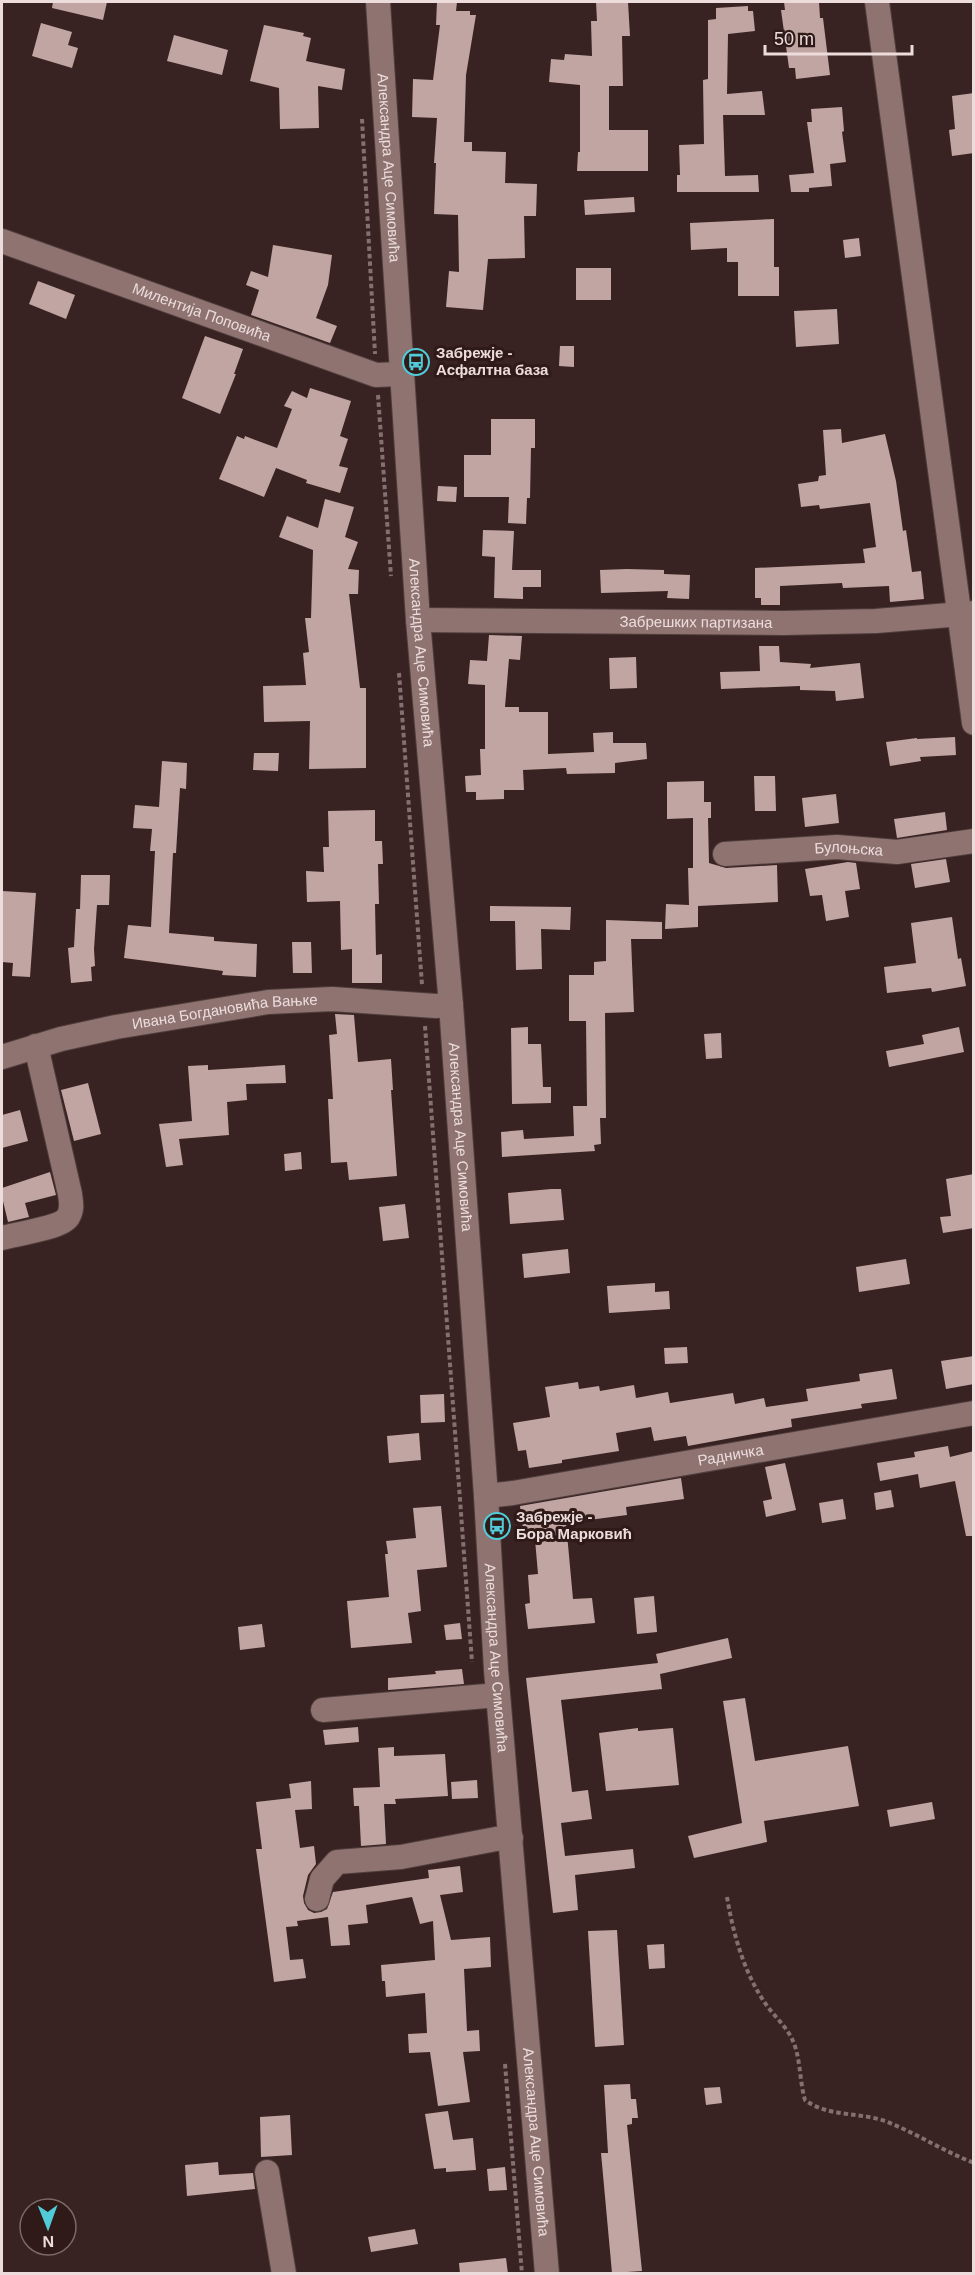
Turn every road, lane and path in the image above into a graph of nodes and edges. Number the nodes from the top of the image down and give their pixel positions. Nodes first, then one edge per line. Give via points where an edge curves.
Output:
1 (378, 2) edge
2 (876, 2) edge
3 (362, 118) dead end
4 (2, 241) edge
5 (401, 374) junction
6 (376, 375) junction
7 (392, 576) dead end
8 (967, 614) edge
9 (418, 620) junction
10 (399, 672) dead end
11 (974, 723) edge
12 (974, 841) edge
13 (725, 854) dead end
14 (424, 1005) junction
15 (451, 1005) junction
16 (36, 1046) junction
17 (2, 1057) edge
18 (2, 1238) edge
19 (974, 1413) edge
20 (486, 1496) junction
21 (498, 1695) junction
22 (474, 1697) junction
23 (323, 1710) dead end
24 (511, 1838) junction
25 (727, 1897) dead end
26 (316, 1899) dead end
27 (505, 2063) dead end
28 (974, 2163) edge
29 (267, 2172) dead end
30 (284, 2274) edge
31 (522, 2274) edge
32 (547, 2274) edge

1 - 5 street, Александра Аце Симовића
2 - 8 street
3 - 6 path
4 - 6 street, Милентија Поповића
5 - 6 street, Милентија Поповића
5 - 9 street, Александра Аце Симовића
6 - 7 path
8 - 9 street, Забрешких партизана via 783,623
8 - 11 street
9 - 15 street, Александра Аце Симовића
10 - 14 path
12 - 13 street, Булоњска via 897,852 837,847
14 - 15 street, Ивана Богдановића Вањке
14 - 16 street, Ивана Богдановића Вањке via 332,999 268,1002 116,1027
14 - 22 path
15 - 20 street, Александра Аце Симовића
16 - 17 street, Ивана Богдановића Вањке
16 - 18 street via 72,1210 67,1220 58,1224
19 - 20 street, Радничка
20 - 21 street, Александра Аце Симовића
21 - 22 street
21 - 24 street, Александра Аце Симовића
22 - 23 street
24 - 26 street via 402,1857 337,1862 322,1879
24 - 32 street, Александра Аце Симовића
25 - 28 path via 744,1962 762,1998 791,2036 796,2049 805,2100 826,2111 883,2121
27 - 31 path
29 - 30 street

